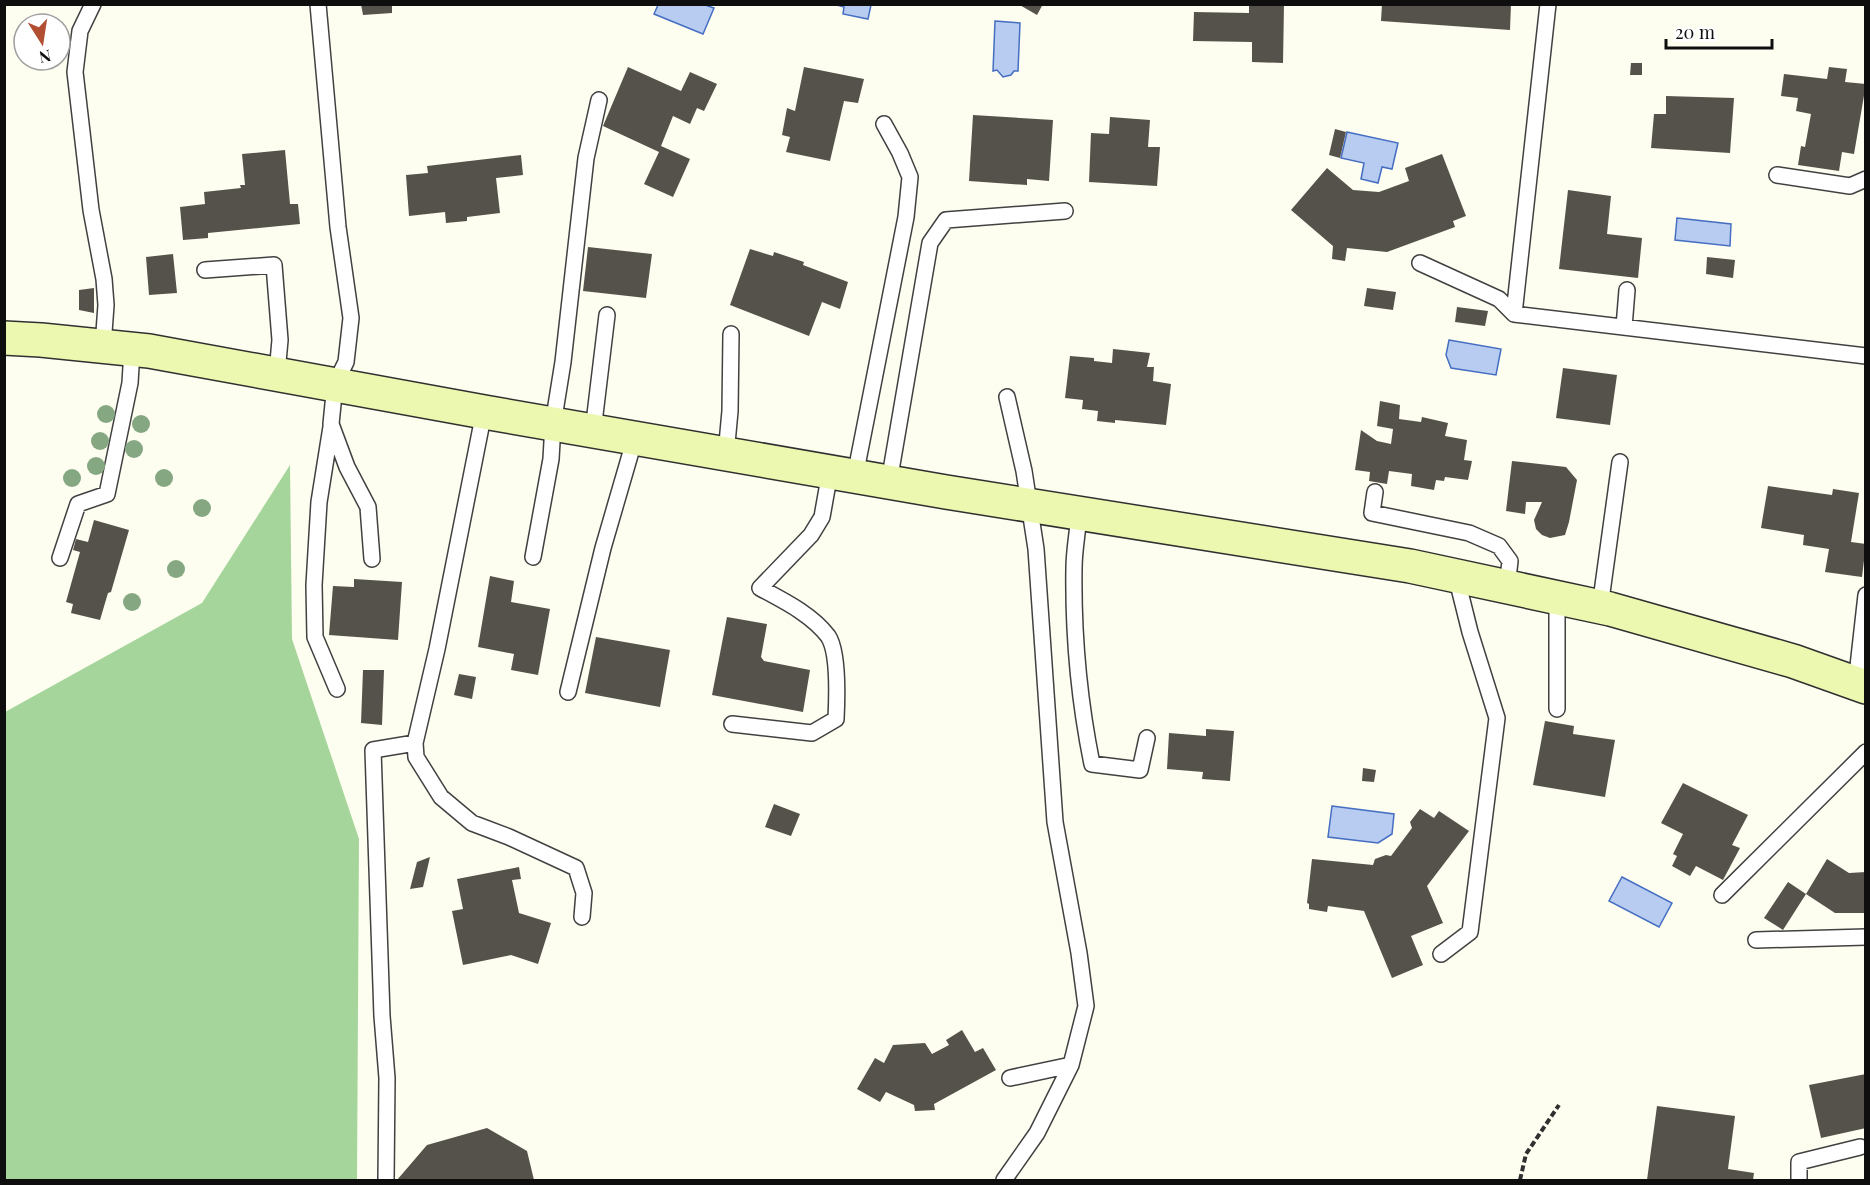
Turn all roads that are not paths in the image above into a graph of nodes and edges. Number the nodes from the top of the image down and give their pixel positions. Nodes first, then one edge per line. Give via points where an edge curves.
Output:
1 (93, 4) edge
2 (318, 4) edge
3 (1548, 4) edge
4 (598, 100) dead end
5 (884, 124) dead end
6 (1777, 175) dead end
7 (1866, 179) edge
8 (1065, 211) dead end
9 (1420, 263) dead end
10 (205, 270) dead end
11 (1627, 290) dead end
12 (1514, 314) junction
13 (607, 315) dead end
14 (1624, 327) junction
15 (730, 334) dead end
16 (4, 338) edge
17 (117, 348) junction
18 (1866, 356) edge
19 (277, 373) junction
20 (335, 384) junction
21 (1006, 398) dead end
22 (484, 412) junction
23 (331, 424) junction
24 (553, 424) junction
25 (592, 431) junction
26 (635, 438) junction
27 (726, 454) junction
28 (1620, 462) dead end
29 (842, 474) junction
30 (889, 482) junction
31 (1375, 492) dead end
32 (1029, 505) junction
33 (1079, 513) junction
34 (532, 556) dead end
35 (60, 558) dead end
36 (372, 559) dead end
37 (1456, 576) junction
38 (1507, 587) junction
39 (1866, 594) edge
40 (1557, 598) junction
41 (1600, 607) junction
42 (1861, 685) edge
43 (337, 689) dead end
44 (568, 692) dead end
45 (1557, 709) dead end
46 (732, 724) dead end
47 (1147, 738) dead end
48 (415, 743) junction
49 (1866, 752) edge
50 (1722, 895) dead end
51 (582, 917) dead end
52 (1866, 937) edge
53 (1756, 940) dead end
54 (1441, 954) dead end
55 (1071, 1065) junction
56 (1010, 1078) dead end
57 (1860, 1147) dead end
58 (386, 1180) edge
59 (1004, 1180) edge
60 (1799, 1180) edge

1 - 17 lane via 80,32 75,72 91,210
2 - 20 lane via 338,227 351,318 346,362
3 - 12 lane
4 - 24 lane via 586,158
5 - 29 lane via 910,177 906,217
6 - 7 lane via 1850,186
8 - 30 lane via 946,220 930,243
9 - 12 lane via 1499,299
10 - 19 lane via 274,265 280,340
11 - 14 lane
12 - 14 lane
13 - 25 lane
14 - 18 lane
15 - 27 lane
16 - 17 street
17 - 19 street
17 - 35 lane via 130,383 107,494 78,504
19 - 20 street
20 - 22 street
20 - 23 lane
21 - 32 lane
22 - 24 street
22 - 48 lane via 438,649
23 - 36 lane via 368,507
23 - 43 lane via 319,502 315,637
24 - 25 street
24 - 34 lane
25 - 26 street
26 - 27 street
26 - 44 lane
27 - 29 street
28 - 41 lane
29 - 30 street
29 - 46 lane via 811,534 760,588 803,612 829,638 837,674 836,719 812,733
30 - 32 street
31 - 38 lane via 1372,513 1469,533 1499,546 1510,561
32 - 33 street
32 - 55 lane via 1039,580 1054,822 1086,1006
33 - 37 street
33 - 47 lane via 1074,566 1076,648 1092,764 1140,770
37 - 38 street
37 - 54 lane via 1497,718 1470,932
38 - 40 street
39 - 42 lane
40 - 41 street
40 - 45 lane
41 - 42 street via 1793,661
48 - 51 lane via 417,757 441,797 472,823 576,868 584,893
48 - 58 lane via 373,750 387,1078
49 - 50 lane
52 - 53 lane
55 - 56 lane
55 - 59 lane via 1037,1134
57 - 60 lane via 1799,1162

